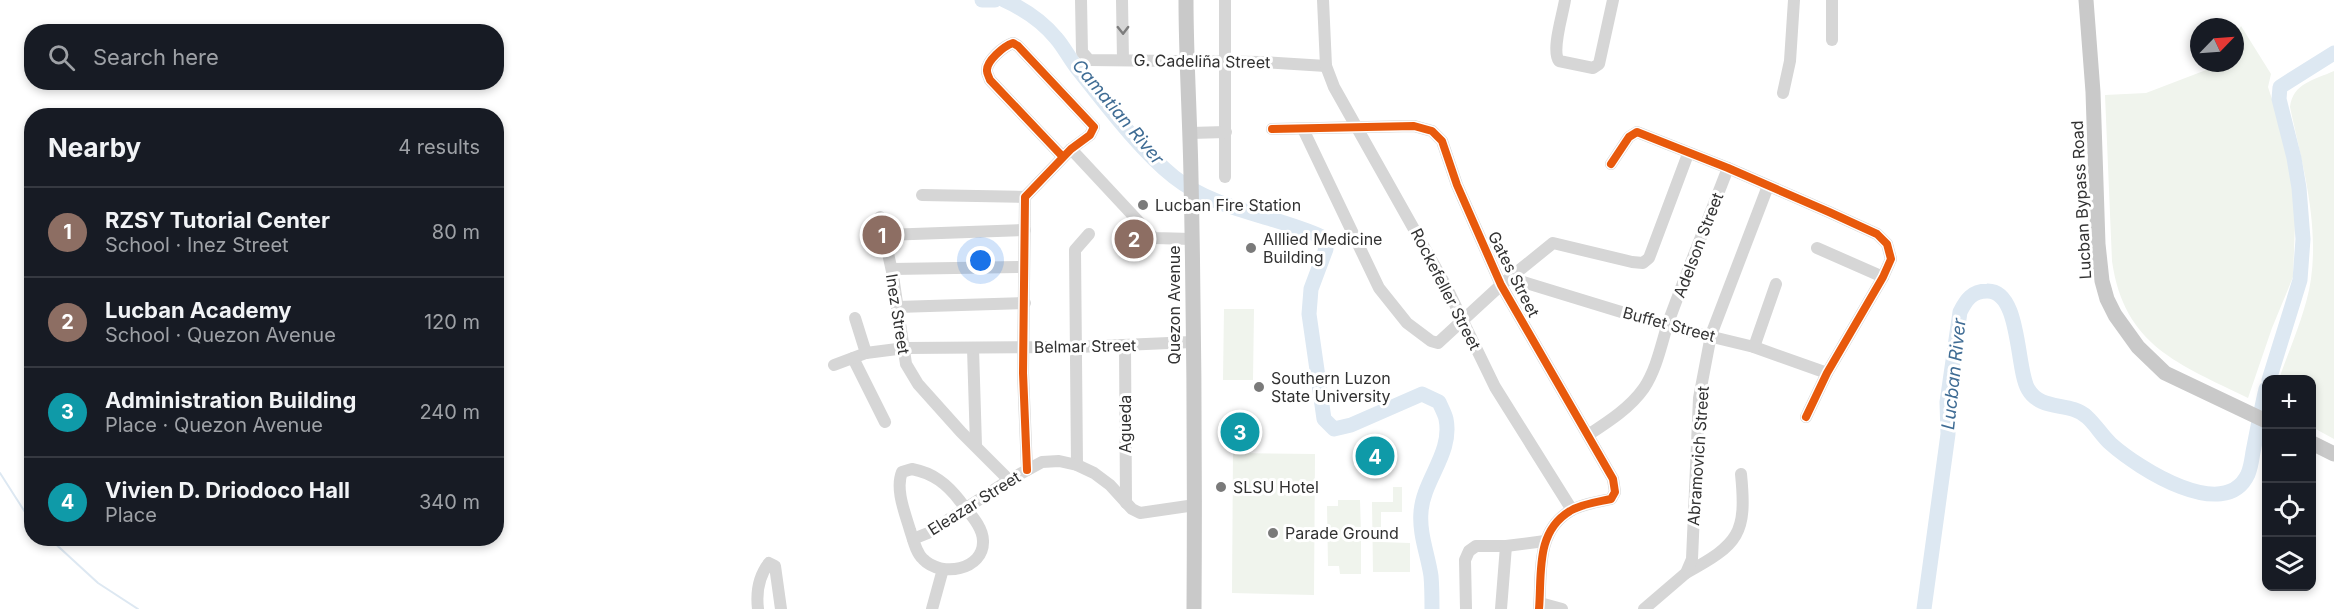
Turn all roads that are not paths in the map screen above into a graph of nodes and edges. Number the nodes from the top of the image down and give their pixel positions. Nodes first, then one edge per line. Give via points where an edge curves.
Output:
1 (1081, 0) edge
2 (1122, 0) edge
3 (1186, 0) edge
4 (1225, 0) edge
5 (1323, 0) edge
6 (1566, 0) edge
7 (1613, 0) edge
8 (1794, 0) edge
9 (1832, 0) edge
10 (2086, 0) edge
11 (1832, 40) dead end
12 (1123, 60) junction
13 (1186, 62) junction
14 (1224, 62) junction
15 (1326, 66) junction
16 (1783, 93) dead end
17 (1356, 126) junction
18 (1272, 129) dead end
19 (1302, 129) junction
20 (1226, 132) junction
21 (1190, 133) junction
22 (1067, 153) junction
23 (1688, 154) junction
24 (1611, 164) dead end
25 (1728, 168) junction
26 (1225, 177) dead end
27 (1768, 186) junction
28 (922, 195) dead end
29 (1024, 198) junction
30 (880, 217) dead end
31 (1024, 230) junction
32 (1089, 234) dead end
33 (885, 235) junction
34 (1192, 239) junction
35 (1817, 248) dead end
36 (1024, 267) junction
37 (892, 269) junction
38 (1883, 277) junction
39 (1506, 282) junction
40 (1776, 284) dead end
41 (1024, 303) junction
42 (897, 307) junction
43 (855, 318) dead end
44 (1463, 321) junction
45 (1668, 326) junction
46 (1712, 335) junction
47 (1192, 342) junction
48 (1125, 345) junction
49 (1023, 347) junction
50 (1077, 347) junction
51 (1754, 347) junction
52 (905, 348) junction
53 (973, 348) junction
54 (866, 353) junction
55 (853, 358) junction
56 (834, 365) dead end
57 (1827, 373) junction
58 (1806, 417) dead end
59 (2262, 419) edge
60 (885, 422) dead end
61 (1588, 435) junction
62 (2316, 445) edge
63 (976, 446) junction
64 (2334, 454) edge
65 (1077, 465) junction
66 (1027, 470) junction
67 (1741, 474) dead end
68 (1009, 480) junction
69 (1126, 503) junction
70 (1195, 506) junction
71 (965, 508) junction
72 (1572, 510) junction
73 (913, 539) junction
74 (1545, 541) junction
75 (1506, 546) junction
76 (943, 569) junction
77 (1686, 573) junction
78 (1539, 606) edge
79 (1644, 608) edge
80 (758, 609) edge
81 (781, 609) edge
82 (932, 609) edge
83 (1194, 609) edge
84 (1466, 609) edge
85 (1501, 609) edge
86 (1562, 609) edge
87 (1631, 609) edge

1 - 12 street, G. Cadeliña Street via 1082,51 1089,60
2 -> 12 street
3 - 13 main road, Quezon Avenue
4 - 14 street
5 - 15 street
6 - 7 street via 1557,58 1593,68 1599,64
8 - 16 street via 1790,61
9 - 11 street
10 - 59 main road, Lucban Bypass Road via 2098,244 2102,281 2115,315 2138,348 2165,373
12 - 13 street, G. Cadeliña Street
13 - 14 street, G. Cadeliña Street
13 - 21 main road, Quezon Avenue
14 - 15 street, G. Cadeliña Street
14 - 20 street
15 - 17 street, Rockefeller Street
17 - 19 street, Gates Street
17 - 39 street, Gates Street via 1414,126 1432,131 1442,141 1457,185
17 - 44 street, Rockefeller Street
18 - 19 street, Gates Street
19 - 44 street via 1379,288 1407,323 1438,343
20 - 21 street
20 - 26 street
21 - 34 main road, Quezon Avenue
22 - 22 street via 990,80 988,65 1006,46 1018,46 1094,127
22 - 29 street
22 - 34 street via 1154,238
23 - 24 street via 1637,132 1629,137
23 - 25 street
23 - 39 street via 1649,258 1642,263 1553,243
25 - 27 street
25 - 45 street, Adelson Street
27 - 38 street via 1876,234 1887,244 1891,259
27 - 46 street, Abramovich Street
28 - 29 street
29 - 31 street
30 - 33 street, Inez Street
31 - 33 street
31 - 36 street
32 - 50 street via 1075,250
33 - 37 street, Inez Street
34 - 47 main road, Quezon Avenue
35 - 38 street
36 - 37 street
36 - 41 street
37 - 42 street, Inez Street
38 - 57 street
39 - 44 street
39 - 45 street, Buffet Street
39 - 61 street, Gates Street
40 - 51 street
41 - 42 street
41 - 49 street
42 - 52 street, Inez Street
43 - 54 street
44 - 72 street, Rockefeller Street via 1495,387
45 - 46 street, Buffet Street
45 - 61 street, Adelson Street via 1644,388 1613,419
46 - 51 street, Buffet Street
46 - 77 street, Abramovich Street via 1699,398 1692,559
47 - 48 street, Belmar Street
47 - 70 main road, Quezon Avenue
48 - 50 street, Belmar Street
48 - 69 street, Agueda
49 - 50 street, Belmar Street
49 - 53 street, Belmar Street
49 - 66 street
50 - 65 street
51 - 57 street, Buffet Street
52 - 53 street, Belmar Street
52 - 54 street, Belmar Street
52 - 63 street, Inez Street via 906,364 918,384
53 - 63 street
54 - 55 street, Belmar Street
55 - 56 street, Belmar Street
55 - 60 street
57 - 58 street
61 - 72 street, Gates Street via 1613,479 1615,492 1611,499
62 - 64 main road
63 - 68 street, Inez Street
65 - 66 street, Eleazar Street via 1042,462
65 - 69 street, Eleazar Street via 1110,485
66 - 68 street, Eleazar Street
67 - 77 street via 1743,519 1739,533
68 - 71 street, Eleazar Street
69 - 70 street, Eleazar Street via 1140,513
70 - 83 main road, Quezon Avenue
71 - 73 street, Eleazar Street
71 - 73 street via 940,480 926,471 902,472 900,488
71 - 76 street via 979,526 981,552 968,566
72 - 74 street via 1555,523
73 - 76 street via 923,559
74 - 75 street
74 - 78 street
75 - 84 street via 1476,546 1469,551 1465,560
75 - 85 street
76 - 82 street
77 - 79 street
78 - 86 street
79 - 87 street
80 - 81 street via 758,583 769,563 775,566

